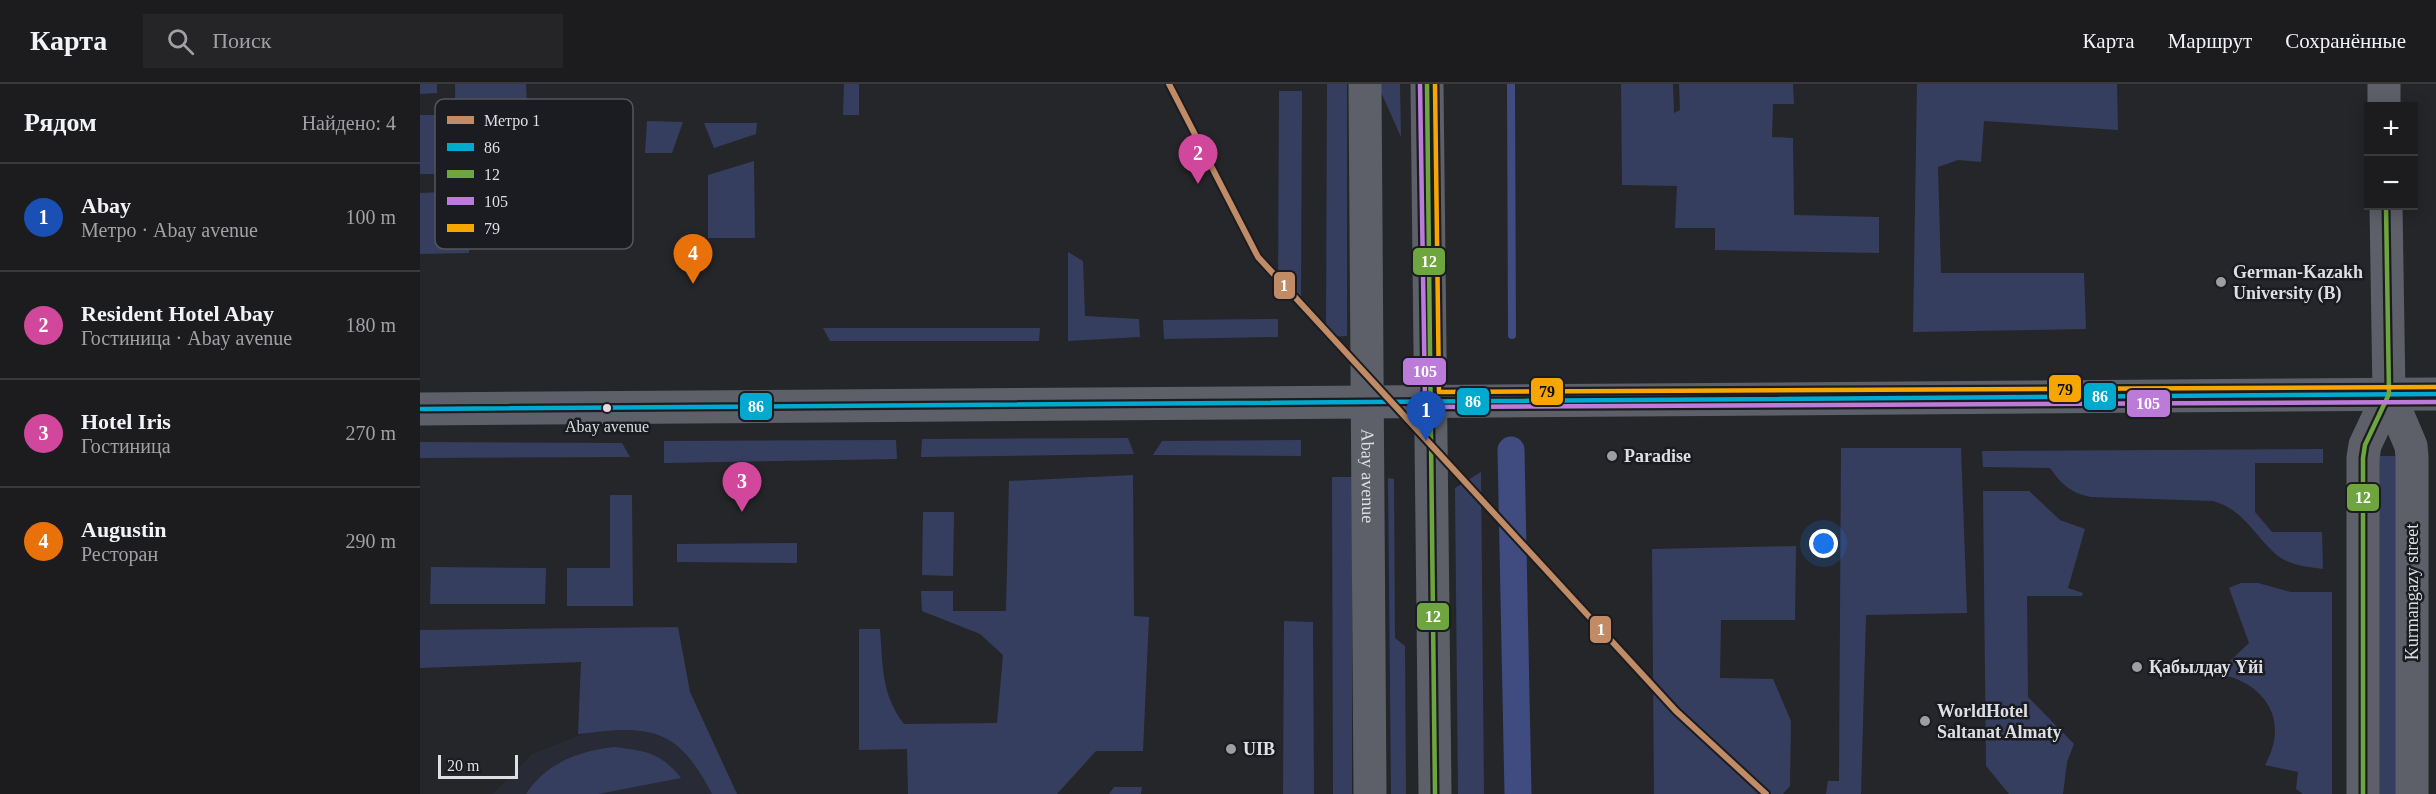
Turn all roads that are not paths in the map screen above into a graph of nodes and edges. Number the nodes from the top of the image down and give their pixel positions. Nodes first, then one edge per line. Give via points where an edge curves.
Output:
1 (1365, 84) edge
2 (1427, 84) edge
3 (2384, 84) edge
4 (2384, 102) edge
5 (2386, 210) edge
6 (2436, 393) edge
7 (2389, 394) junction
8 (1432, 400) junction
9 (1368, 401) junction
10 (420, 409) edge
11 (1370, 794) edge
12 (1435, 794) edge
13 (2363, 794) edge
14 (2412, 794) edge

1 - 9 main road, Abay avenue
2 - 8 main road
3 - 4 main road
5 - 7 main road, Kurmangazy street
6 - 7 main road
7 - 8 main road
7 - 13 main road, Kurmangazy street via 2365,445 2363,458
7 - 14 main road, Kurmangazy street via 2412,457
8 - 9 main road
8 - 12 main road
9 - 10 main road
9 - 11 main road, Abay avenue

